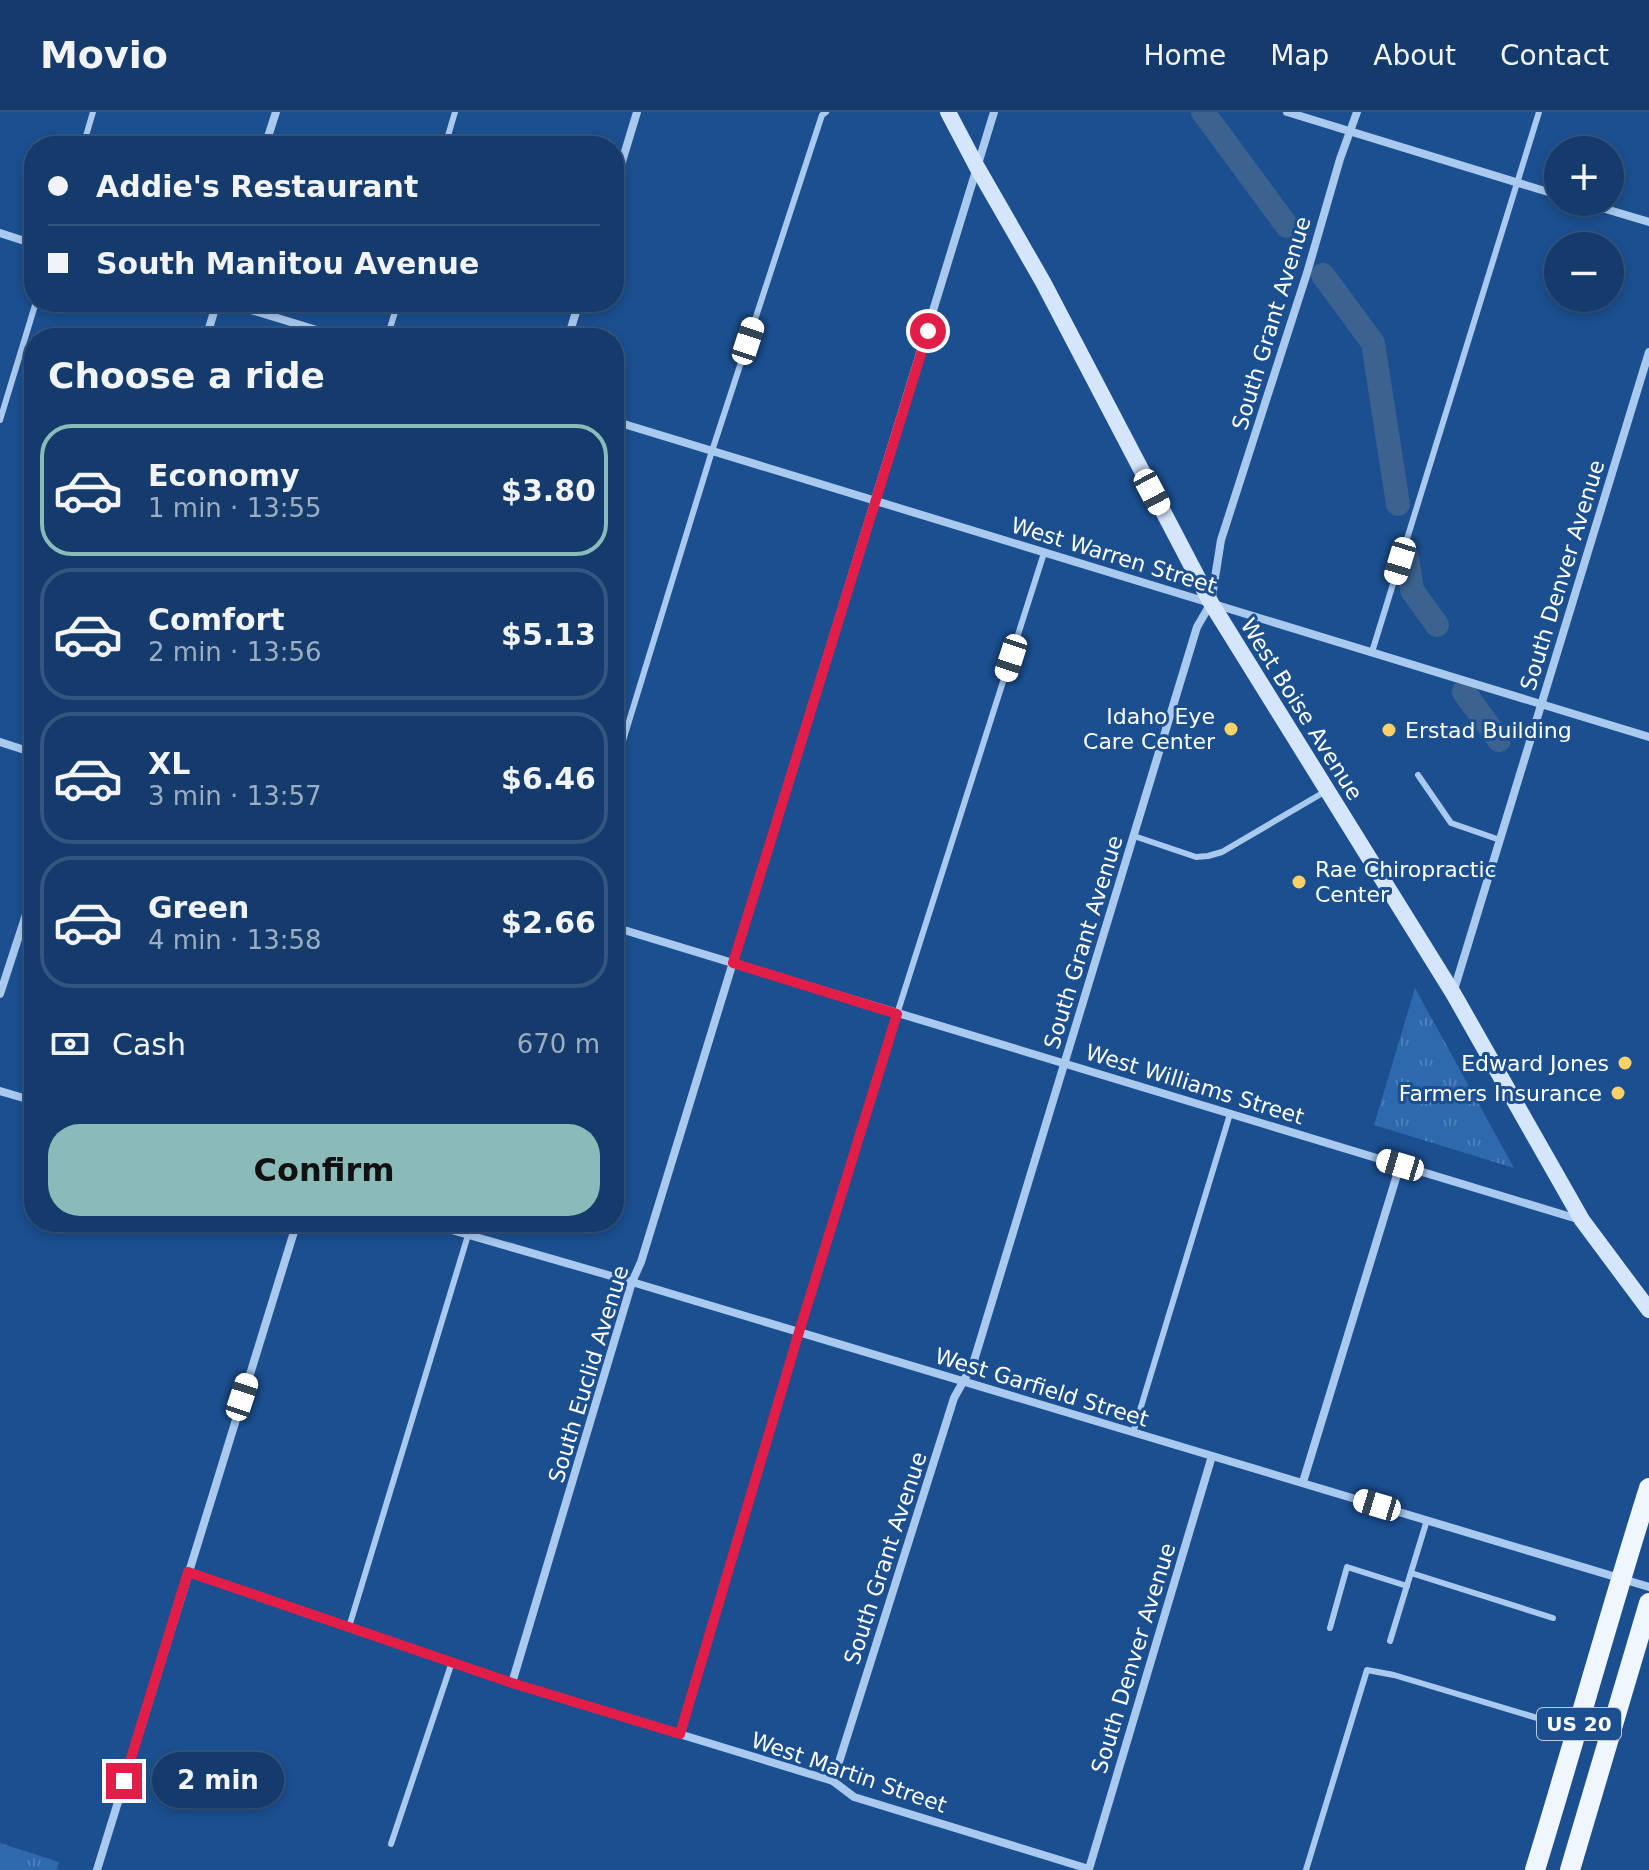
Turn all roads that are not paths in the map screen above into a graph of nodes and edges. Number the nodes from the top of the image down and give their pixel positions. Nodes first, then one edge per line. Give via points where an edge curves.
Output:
1 (93, 112) edge
2 (276, 112) edge
3 (455, 112) edge
4 (637, 112) edge
5 (826, 112) edge
6 (948, 112) edge
7 (994, 112) edge
8 (1287, 112) edge
9 (1357, 112) edge
10 (1539, 112) edge
11 (1351, 131) junction
12 (86, 136) edge
13 (268, 136) edge
14 (448, 136) edge
15 (624, 155) edge
16 (977, 167) junction
17 (1517, 182) junction
18 (1544, 191) edge
19 (1624, 215) edge
20 (1649, 222) edge
21 (0, 233) edge
22 (24, 241) edge
23 (258, 312) edge
24 (310, 328) edge
25 (24, 341) edge
26 (1649, 352) edge
27 (0, 420) edge
28 (624, 424) edge
29 (712, 451) junction
30 (876, 501) junction
31 (1044, 553) junction
32 (1211, 603) junction
33 (1372, 652) junction
34 (1541, 704) junction
35 (624, 737) edge
36 (1649, 737) edge
37 (0, 742) edge
38 (24, 750) edge
39 (1418, 775) dead end
40 (1327, 790) junction
41 (1134, 836) junction
42 (1500, 840) junction
43 (24, 921) edge
44 (624, 930) edge
45 (733, 963) junction
46 (1453, 993) junction
47 (0, 994) edge
48 (897, 1014) junction
49 (1064, 1063) junction
50 (0, 1091) edge
51 (24, 1098) edge
52 (1230, 1114) junction
53 (1400, 1165) junction
54 (1582, 1220) junction
55 (294, 1232) edge
56 (458, 1232) edge
57 (469, 1232) edge
58 (468, 1235) junction
59 (632, 1282) junction
60 (1649, 1310) edge
61 (799, 1332) junction
62 (963, 1382) junction
63 (1133, 1433) junction
64 (1212, 1456) junction
65 (1303, 1482) junction
66 (1649, 1488) edge
67 (1427, 1520) junction
68 (188, 1572) junction
69 (1411, 1573) junction
70 (1620, 1578) junction
71 (1407, 1586) junction
72 (1649, 1587) edge
73 (1649, 1603) edge
74 (1553, 1618) dead end
75 (349, 1627) junction
76 (1330, 1628) dead end
77 (1390, 1641) dead end
78 (452, 1662) junction
79 (512, 1683) junction
80 (1578, 1730) junction
81 (680, 1734) junction
82 (833, 1781) junction
83 (391, 1844) dead end
84 (1089, 1869) edge
85 (97, 1870) edge
86 (1306, 1870) edge
87 (1535, 1870) edge
88 (1570, 1870) edge

1 - 12 lane
2 - 13 street
3 - 14 lane
4 - 15 street
5 - 29 lane
6 - 16 street, West Boise Avenue
7 - 16 street, South Euclid Avenue
8 - 11 street
9 - 11 street, South Grant Avenue
10 - 17 lane
11 - 17 street
11 - 32 street, South Grant Avenue via 1221,540
16 - 30 street, South Euclid Avenue
16 - 32 street, West Boise Avenue
17 - 18 street
17 - 33 lane
19 - 20 street
21 - 22 street
23 - 24 street
25 - 27 lane
26 - 34 street, South Denver Avenue
28 - 29 street, West Warren Street
29 - 30 street, West Warren Street
29 - 35 lane
30 - 31 street, West Warren Street
30 - 45 street, South Euclid Avenue
31 - 32 street, West Warren Street
31 - 48 lane
32 - 33 street, West Warren Street
32 - 40 street, West Boise Avenue
32 - 41 street, South Grant Avenue via 1197,627
33 - 34 street, West Warren Street
34 - 36 street, West Warren Street
34 - 42 street, South Denver Avenue
37 - 38 street
39 - 42 lane via 1451,823
40 - 41 lane via 1208,856 1196,857
40 - 46 street, West Boise Avenue
41 - 49 street, South Grant Avenue
42 - 46 street, South Denver Avenue
43 - 47 street
44 - 45 street, West Williams Street
45 - 48 street, West Williams Street
45 - 59 street, South Euclid Avenue
46 - 54 street, West Boise Avenue
48 - 49 street, West Williams Street
48 - 61 lane
49 - 52 street, West Williams Street
49 - 62 street, South Grant Avenue via 973,1364
50 - 51 street
52 - 53 street, West Williams Street
52 - 63 lane
53 - 54 street, West Williams Street
53 - 65 street
54 - 60 street, West Boise Avenue
55 - 68 street
56 - 58 street, West Garfield Street
57 - 58 lane
58 - 59 street, West Garfield Street
58 - 75 lane
59 - 61 street, West Garfield Street
59 - 79 street, South Euclid Avenue
61 - 62 street, West Garfield Street
61 - 81 lane
62 - 63 street, West Garfield Street
62 - 82 street, South Grant Avenue
63 - 64 street, West Garfield Street
64 - 65 street, West Garfield Street
64 - 84 street, South Denver Avenue
65 - 67 street, West Garfield Street
66 - 70 main road, US 20
67 - 69 lane
67 - 70 street, West Garfield Street
68 - 75 street, West Martin Street
68 - 85 street
69 - 71 lane
69 - 74 lane
70 - 72 street, West Garfield Street
70 - 80 main road, US 20
71 - 76 lane via 1347,1567
71 - 77 lane
73 - 88 main road, US 20
75 - 78 street, West Martin Street
78 - 79 street, West Martin Street
78 - 83 lane
79 - 81 street, West Martin Street
80 - 86 lane via 1367,1670
80 - 87 main road, US 20
81 - 82 street, West Martin Street
82 - 84 street, West Martin Street via 854,1797

